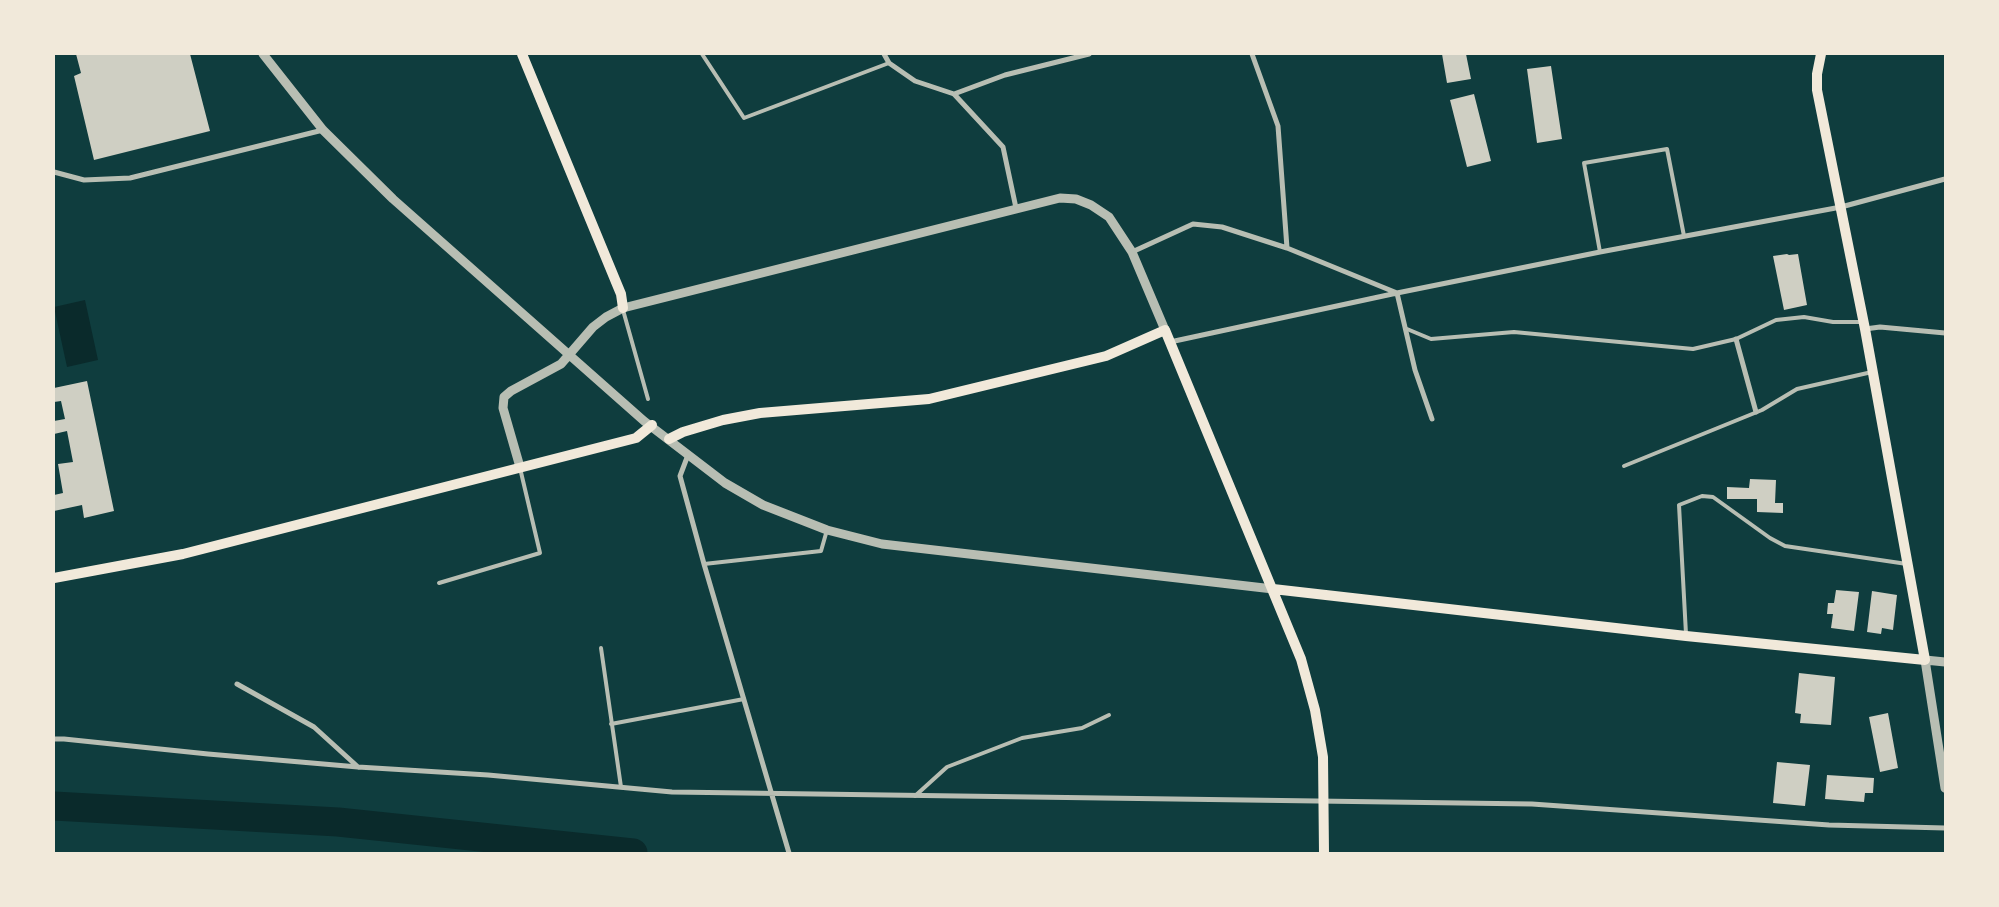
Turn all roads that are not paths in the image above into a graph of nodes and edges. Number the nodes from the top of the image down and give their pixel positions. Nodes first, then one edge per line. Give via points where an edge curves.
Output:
1 (263, 54) edge
2 (522, 54) edge
3 (702, 54) edge
4 (884, 54) edge
5 (1088, 54) edge
6 (1252, 54) edge
7 (1821, 54) edge
8 (889, 63) junction
9 (954, 94) junction
10 (323, 130) junction
11 (54, 172) edge
12 (1945, 178) edge
13 (1841, 207) junction
14 (1016, 208) junction
15 (1684, 236) junction
16 (1288, 248) junction
17 (1132, 252) junction
18 (1600, 252) junction
19 (1397, 293) junction
20 (623, 308) junction
21 (1864, 325) junction
22 (1407, 329) junction
23 (1165, 330) junction
24 (1945, 333) edge
25 (1736, 339) junction
26 (1170, 342) junction
27 (569, 354) junction
28 (1872, 372) junction
29 (648, 399) dead end
30 (1756, 412) junction
31 (1432, 419) dead end
32 (652, 425) junction
33 (669, 439) junction
34 (688, 455) junction
35 (1624, 466) dead end
36 (520, 467) junction
37 (828, 530) junction
38 (704, 564) junction
39 (1906, 564) junction
40 (54, 578) edge
41 (439, 583) dead end
42 (1273, 589) junction
43 (1686, 636) junction
44 (601, 648) dead end
45 (1925, 660) junction
46 (1945, 662) edge
47 (237, 684) dead end
48 (744, 699) junction
49 (1110, 715) dead end
50 (611, 724) junction
51 (1942, 737) edge
52 (54, 739) edge
53 (358, 767) junction
54 (621, 787) junction
55 (1945, 788) edge
56 (772, 794) junction
57 (915, 796) junction
58 (1324, 807) junction
59 (1945, 828) edge
60 (790, 853) edge
61 (1324, 853) edge

1 - 10 street
2 - 20 main road via 621,294
3 - 8 lane via 744,118
4 - 8 street
5 - 9 street via 1005,75
6 - 16 street via 1278,126
7 - 13 main road via 1817,90
8 - 9 street via 915,81
9 - 14 street via 1003,147
10 - 11 street via 130,178 84,180
10 - 27 street via 393,199
12 - 13 street
13 - 15 street
13 - 21 main road
14 - 17 street via 1060,198 1076,199 1109,217
14 - 20 street
15 - 18 street
15 - 18 lane via 1667,149 1584,162
16 - 17 street via 1222,228 1194,224
16 - 19 street
17 - 23 street
18 - 19 street
19 - 22 street
19 - 26 street
20 - 27 street via 593,327
20 - 29 lane
21 - 24 street
21 - 25 lane via 1804,317 1776,320
21 - 28 main road
22 - 25 lane via 1431,339 1514,332 1693,349
22 - 31 street
23 - 26 main road
23 - 33 main road via 1106,356 929,399 760,412 723,420
25 - 30 street
26 - 42 main road
27 - 32 street
27 - 36 street via 561,364 504,398 503,408
28 - 30 lane via 1797,389
28 - 39 main road
30 - 35 lane
32 - 33 street
32 - 36 main road via 636,438
33 - 34 street
34 - 37 street via 725,483 764,505
34 - 38 street via 680,476
36 - 40 main road via 182,554
36 - 41 lane via 540,553
37 - 38 lane via 821,551
37 - 42 street via 882,544
38 - 48 street
39 - 43 lane via 1785,546 1712,497 1702,496 1679,505
39 - 45 main road
42 - 43 main road
42 - 58 main road via 1301,660 1315,710 1323,757
43 - 45 main road
44 - 50 lane
45 - 46 street
45 - 51 street
47 - 53 street via 314,727
48 - 50 lane
48 - 56 street
49 - 57 lane via 1082,728 1022,738 947,767
50 - 54 lane
51 - 55 street
52 - 53 street
53 - 54 street
54 - 56 street via 672,792
56 - 57 street
56 - 60 street
57 - 58 street
58 - 59 street via 1532,804 1829,824
58 - 61 main road

